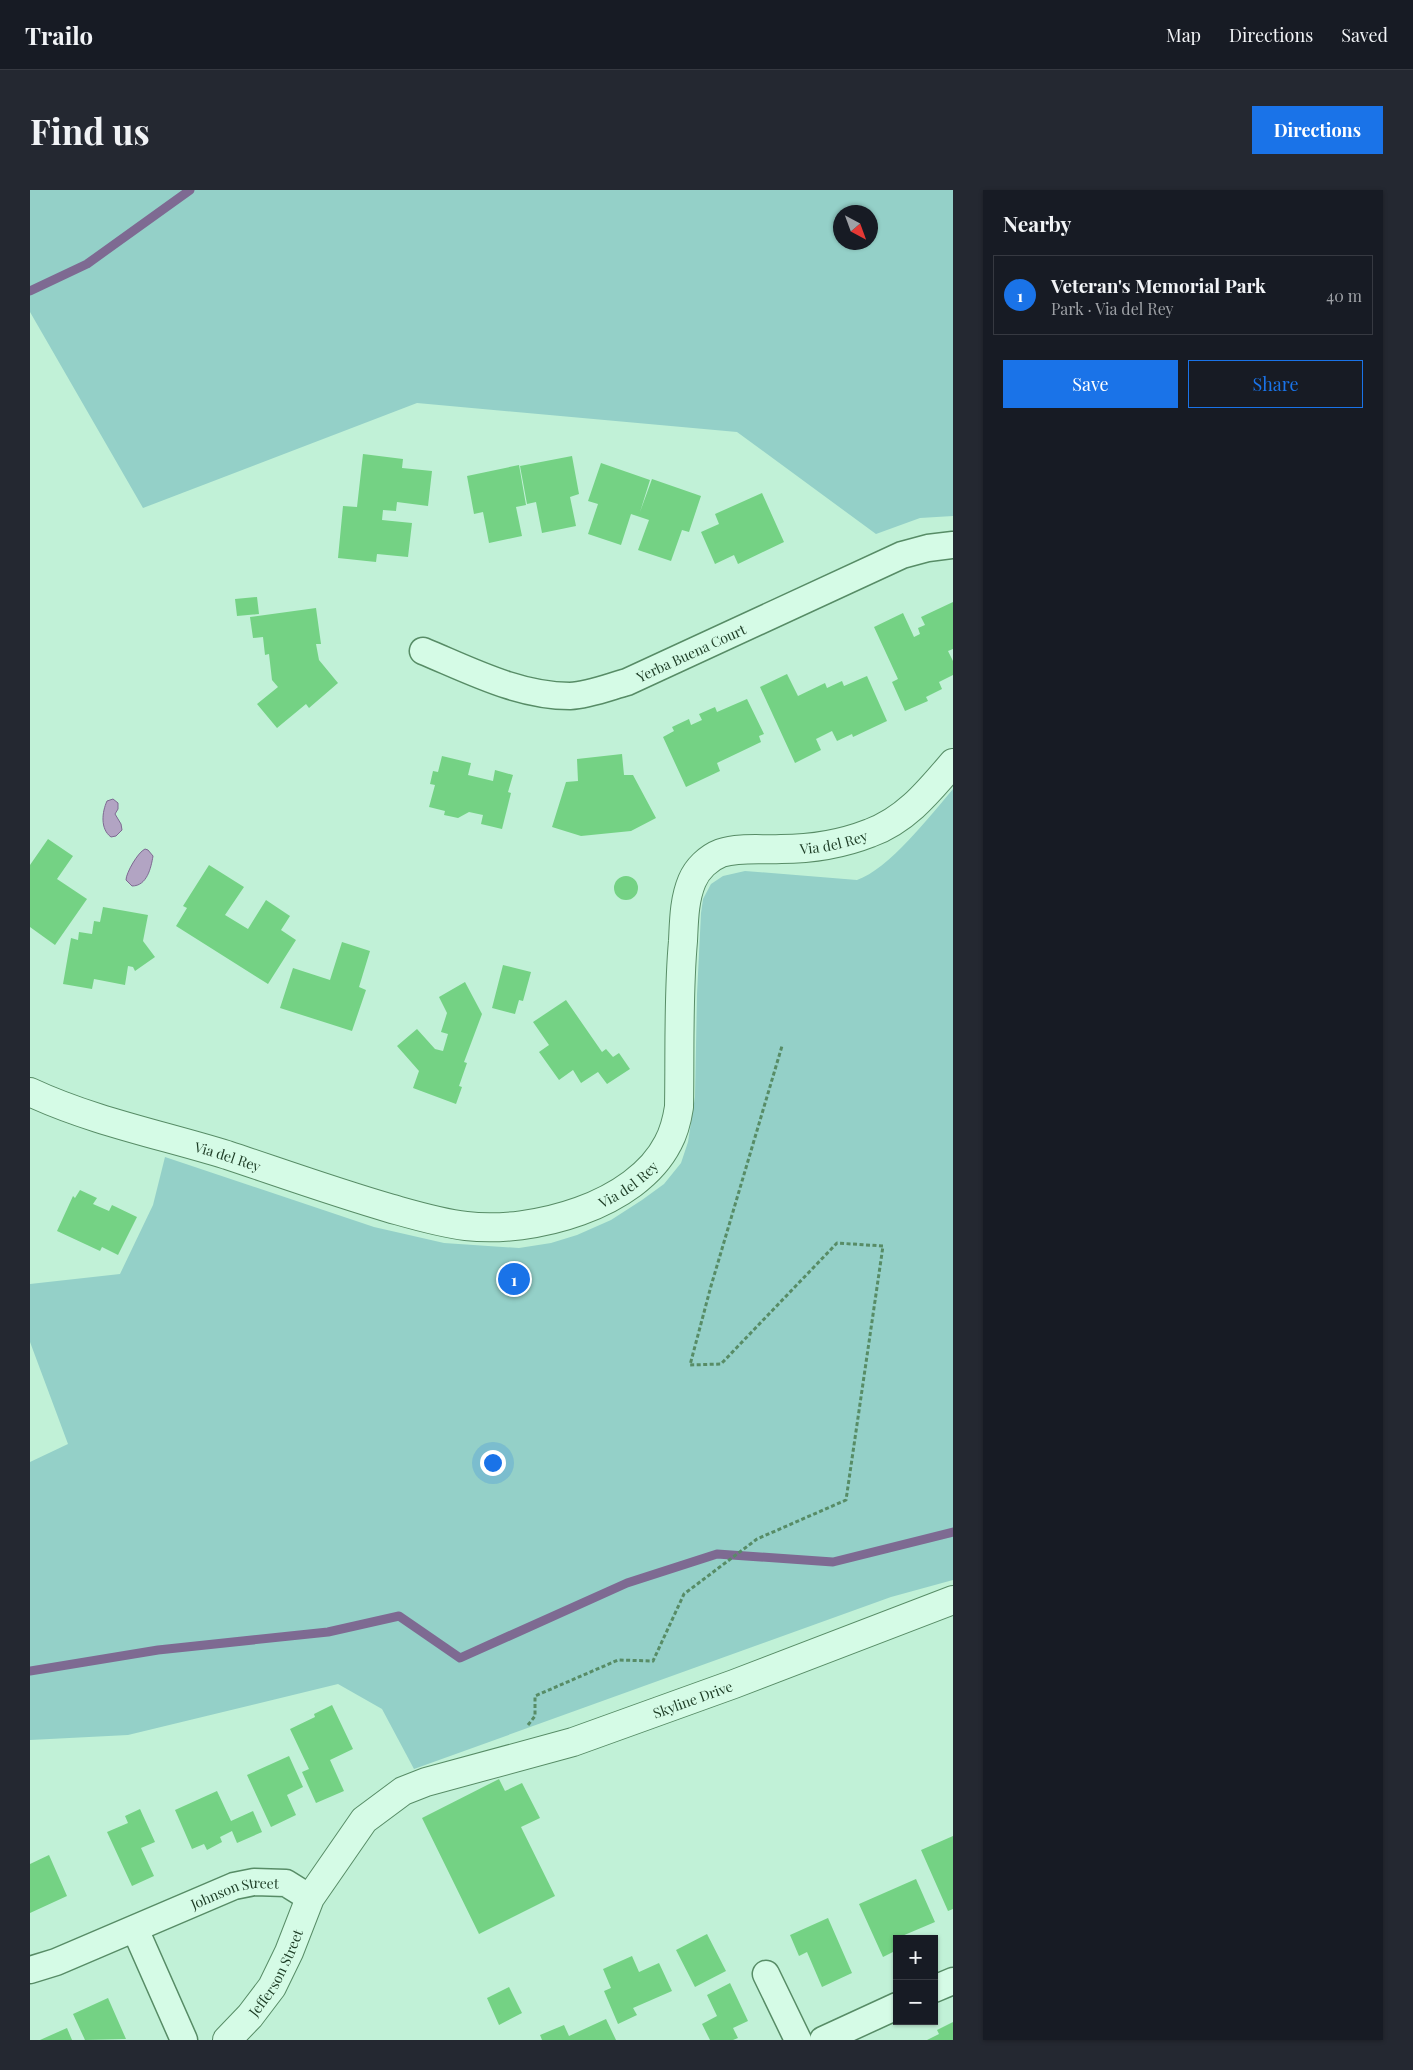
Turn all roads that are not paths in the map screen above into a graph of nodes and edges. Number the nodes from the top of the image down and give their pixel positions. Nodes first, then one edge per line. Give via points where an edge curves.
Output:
1 (953, 545) edge
2 (422, 651) dead end
3 (953, 763) edge
4 (30, 1092) edge
5 (953, 1600) edge
6 (310, 1898) junction
7 (135, 1929) junction
8 (30, 1970) edge
9 (766, 1974) dead end
10 (953, 1981) edge
11 (938, 1988) edge
12 (893, 2008) edge
13 (184, 2040) edge
14 (227, 2040) edge
15 (798, 2040) edge
16 (822, 2040) edge

1 - 2 street, Yerba Buena Court via 902,555 627,682 598,691 571,696 532,692 495,681
3 - 4 street, Via del Rey via 923,798 896,820 872,833 820,846 738,850 720,854 699,869 685,908 680,974 679,1107 675,1129 668,1145 652,1166 632,1185 582,1211 518,1225 491,1227 430,1219 80,1112
5 - 6 street, Skyline Drive via 573,1742 403,1791 364,1820
6 - 7 street, Johnson Street via 286,1883 254,1882 234,1886
6 - 14 street, Jefferson Street via 272,1987
7 - 8 street, Johnson Street
7 - 13 street
9 - 15 street
10 - 11 street
12 - 16 street

